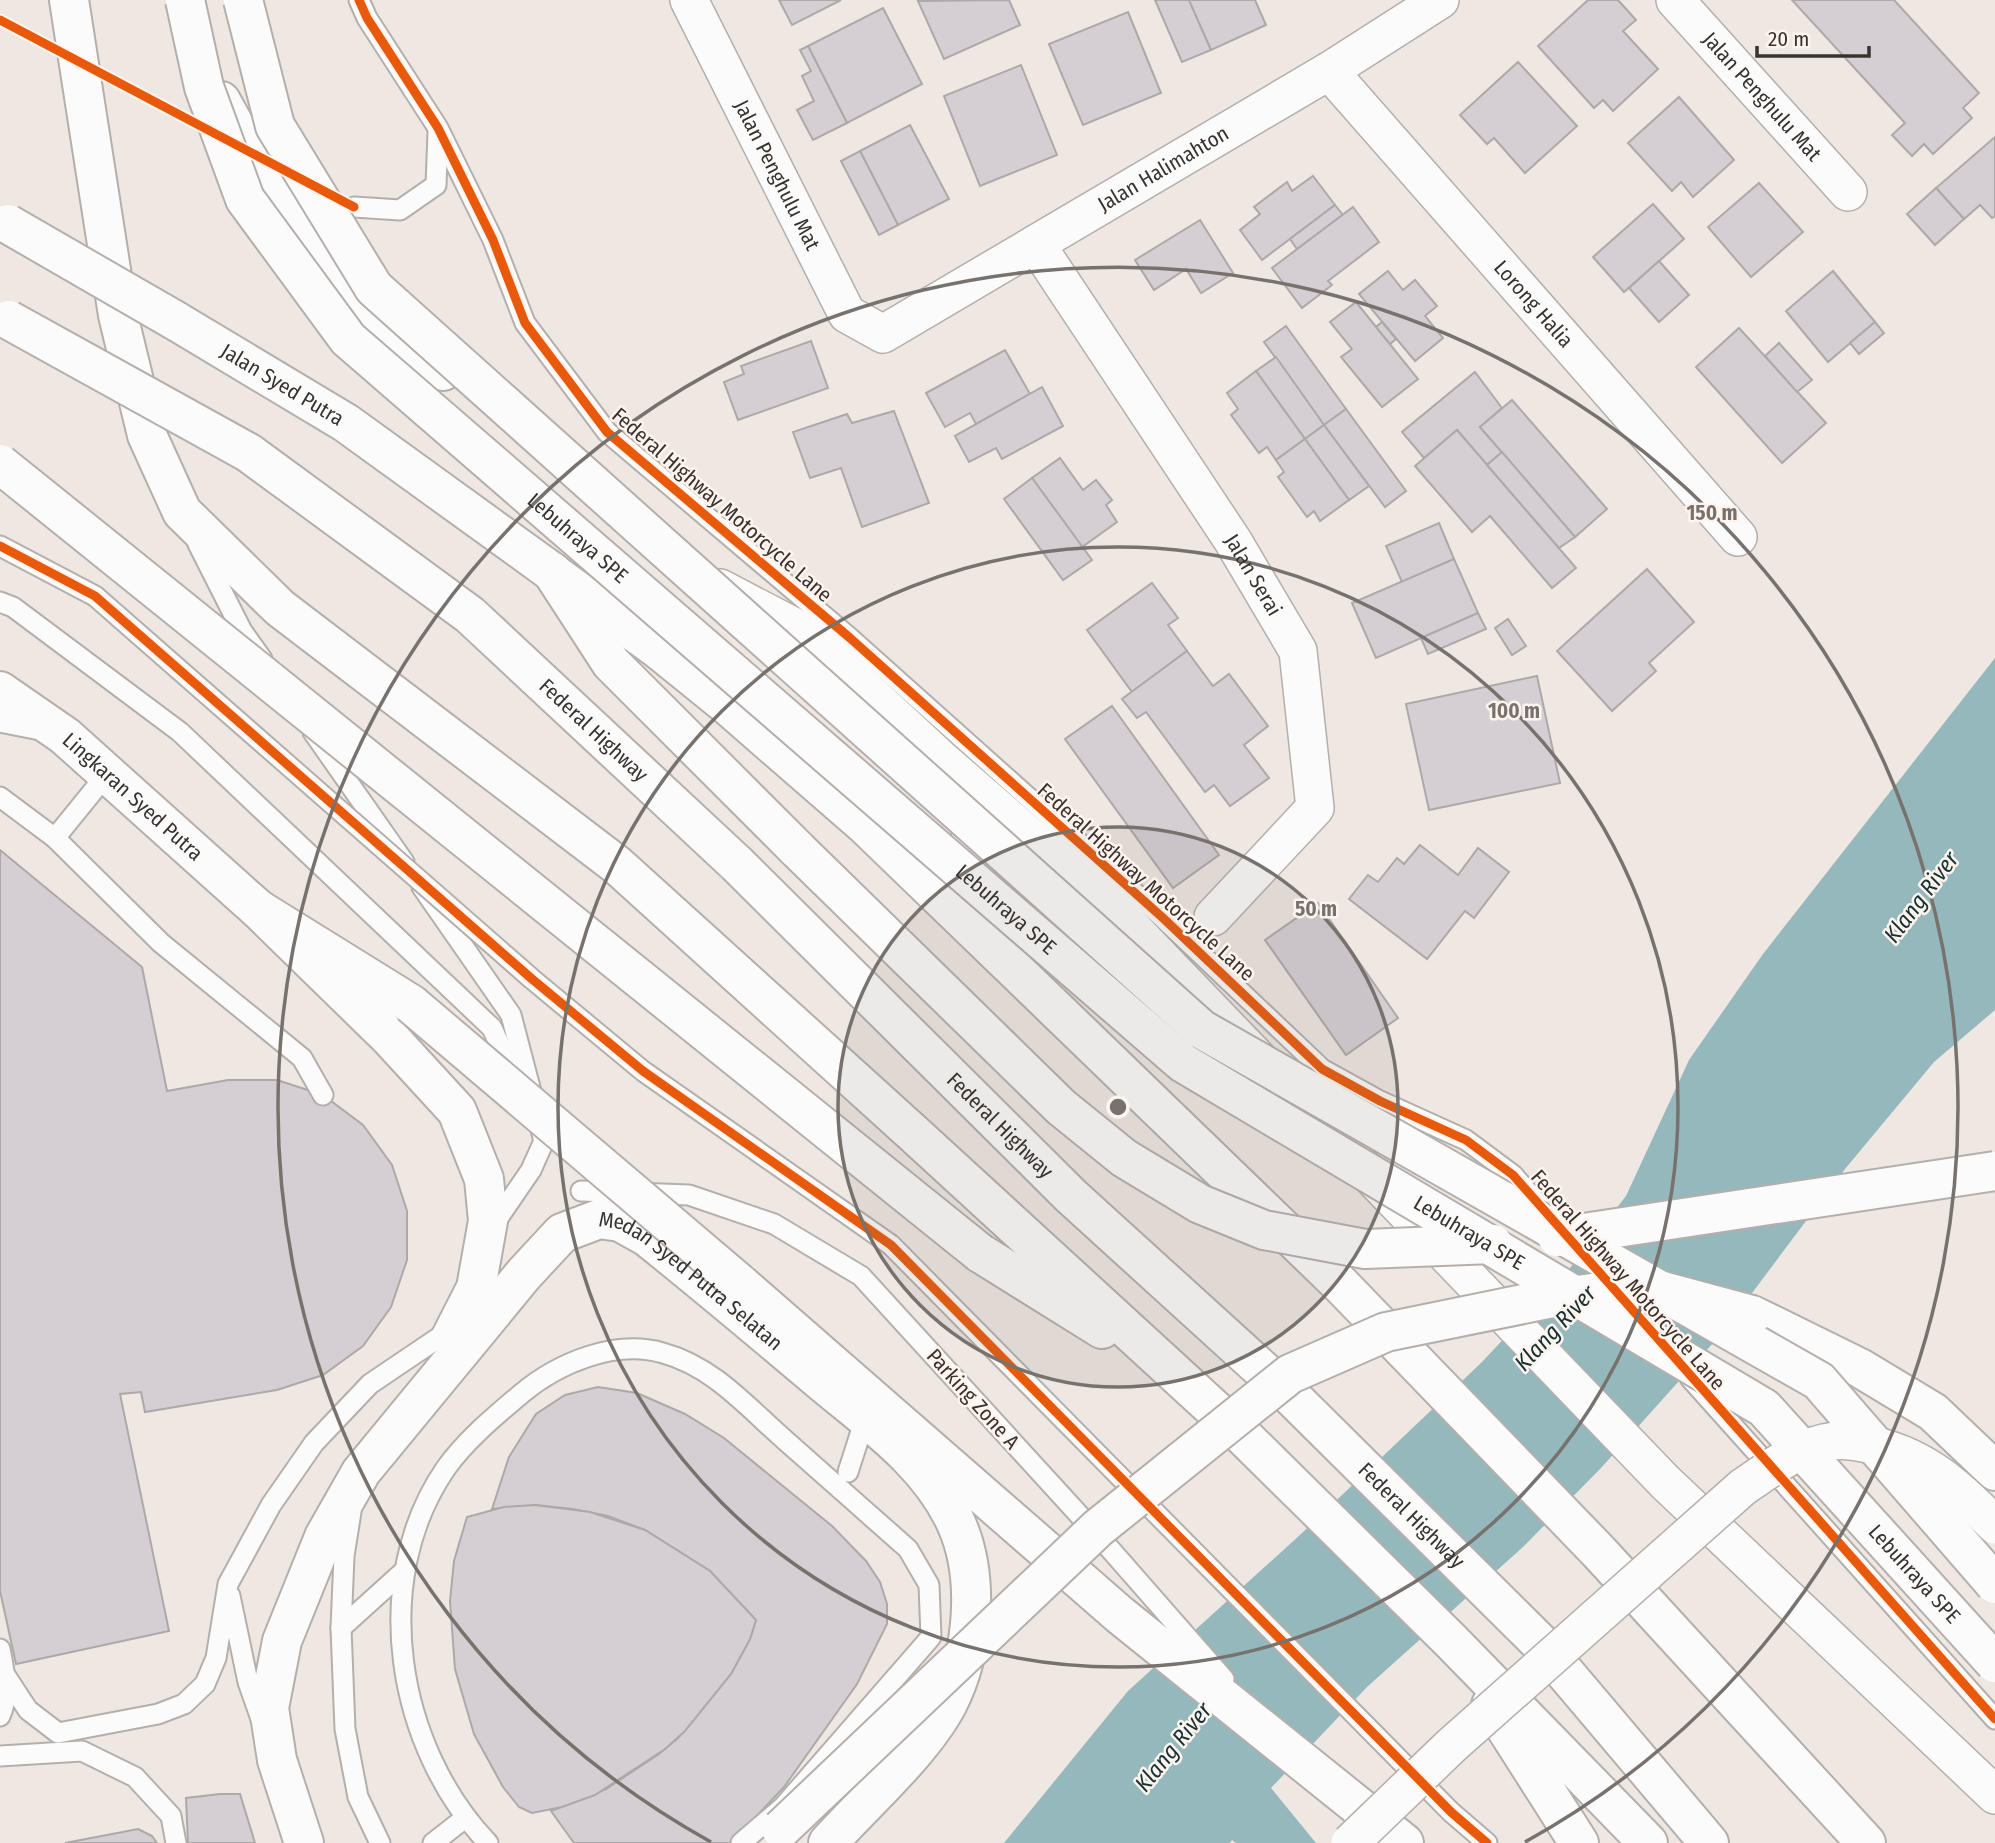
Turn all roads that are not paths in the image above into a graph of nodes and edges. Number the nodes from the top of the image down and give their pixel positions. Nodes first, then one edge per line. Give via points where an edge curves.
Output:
1 (68, 0) edge
2 (165, 0) edge
3 (185, 0) edge
4 (243, 0) edge
5 (359, 0) edge
6 (689, 0) edge
7 (1440, 0) edge
8 (1675, 0) edge
9 (1329, 71) junction
10 (438, 128) junction
11 (1848, 192) dead end
12 (354, 206) dead end
13 (0, 221) edge
14 (1036, 244) junction
15 (5, 319) edge
16 (883, 334) joint
17 (454, 380) junction
18 (0, 464) edge
19 (182, 512) junction
20 (1738, 537) dead end
21 (0, 546) edge
22 (648, 550) junction
23 (552, 572) junction
24 (0, 602) edge
25 (0, 691) edge
26 (0, 722) edge
27 (65, 736) junction
28 (107, 774) junction
29 (0, 797) edge
30 (55, 838) junction
31 (258, 909) junction
32 (1213, 917) dead end
33 (1125, 1076) junction
34 (323, 1096) dead end
35 (544, 1141) junction
36 (1995, 1171) edge
37 (581, 1191) dead end
38 (498, 1220) dead end
39 (458, 1325) junction
40 (1179, 1376) junction
41 (422, 1395) junction
42 (865, 1419) junction
43 (1995, 1471) edge
44 (848, 1472) dead end
45 (355, 1482) junction
46 (1995, 1525) edge
47 (404, 1571) junction
48 (228, 1584) junction
49 (1995, 1584) edge
50 (341, 1628) junction
51 (1451, 1641) junction
52 (0, 1649) edge
53 (1995, 1663) edge
54 (5, 1675) junction
55 (0, 1716) edge
56 (1995, 1719) edge
57 (1283, 1746) junction
58 (0, 1756) edge
59 (1995, 1795) edge
60 (465, 1818) junction
61 (301, 1840) edge
62 (176, 1843) edge
63 (380, 1843) edge
64 (433, 1843) edge
65 (488, 1843) edge
66 (741, 1843) edge
67 (768, 1843) edge
68 (828, 1843) edge
69 (1350, 1843) edge
70 (1404, 1843) edge
71 (1487, 1843) edge
72 (1579, 1843) edge
73 (1648, 1843) edge
74 (1709, 1843) edge
75 (1866, 1843) edge

1 - 19 main road via 118,314 147,435
2 - 17 main road via 257,166 391,331
3 - 53 main road, Lebuhraya SPE, bridge via 204,87 245,199 348,339 1183,1063 1764,1408
4 - 17 main road via 254,63 332,218
4 - 49 main road, Lebuhraya SPE, bridge via 275,126 374,288 1200,1029 1819,1381
5 - 10 lane, Federal Highway Motorcycle Lane
6 - 16 street, Jalan Penghulu Mat via 847,314
7 - 9 street, Jalan Halimahton
8 - 11 street, Jalan Penghulu Mat
9 - 14 street, Jalan Halimahton
9 - 20 street, Lorong Halia
10 - 12 lane via 436,184 400,210
10 - 56 lane, Federal Highway Motorcycle Lane, bridge via 493,240 525,323 607,432 850,638 1163,918 1322,1069 1466,1140 1513,1175
13 - 23 main road, Jalan Syed Putra, bridge via 346,423
14 - 16 street, Jalan Halimahton
14 - 32 street, Jalan Serai via 1233,541 1298,652 1315,807
15 - 74 main road, Federal Highway, bridge via 249,453 470,615 737,864 1071,1196 1291,1396 1539,1642
17 - 22 main road
18 - 40 main road, bridge via 979,1253
19 - 35 lane via 242,631 511,1015
19 - 40 main road via 280,608 617,865
21 - 71 lane, bridge via 95,596 643,1071 891,1245 1451,1812
22 - 33 main road via 961,825 1033,915
22 - 59 street via 804,632 1117,912 1665,1482
23 - 33 main road via 659,650 866,825
23 - 36 main road, bridge via 611,663 1061,1107 1124,1158 1200,1204 1264,1230 1365,1249 1463,1247 1579,1235
24 - 35 lane via 13,607 180,733 492,1028
25 - 27 main road, Lingkaran Syed Putra
26 - 27 lane
27 - 28 main road, Lingkaran Syed Putra
28 - 30 lane
28 - 31 main road, Lingkaran Syed Putra
29 - 30 lane
30 - 34 lane via 161,943 302,1058
31 - 39 main road via 390,1038 457,1111 484,1179 488,1220 476,1289
31 - 57 main road, bridge via 411,1004 1120,1615
33 - 75 main road via 1341,1285 1599,1552
35 - 38 lane
37 - 57 lane, Parking Zone A via 689,1195 774,1224 860,1276
39 - 41 main road
39 - 48 lane via 370,1384 316,1439 271,1505
40 - 51 main road
41 - 42 main road, Medan Syed Putra Selatan via 549,1245 562,1233 599,1219 620,1222 647,1237
41 - 45 main road, Medan Syed Putra Selatan
42 - 44 lane
42 - 68 main road, Medan Syed Putra Selatan via 935,1487 957,1524 968,1569 971,1619 962,1667 930,1732
43 - 67 main road, bridge via 1933,1412 1860,1368 1752,1315 1644,1286 1548,1299 1386,1332 1290,1374 1098,1528
45 - 50 lane via 344,1556
45 - 61 main road, Medan Syed Putra Selatan via 324,1537 282,1641 274,1673 269,1708 277,1760
46 - 69 street, bridge via 1937,1471 1904,1453 1834,1441 1780,1462 1743,1487 1452,1745
47 - 50 lane
47 - 60 lane via 400,1633 413,1712 440,1779
47 - 66 lane via 416,1524 446,1468 492,1418 537,1380 571,1363 617,1349 661,1352 710,1372 908,1549 929,1586 931,1637 783,1807
48 - 54 lane via 216,1658 205,1684 184,1704 158,1714 58,1733 28,1710
48 - 61 lane via 248,1682
50 - 63 lane via 345,1729 358,1797
51 - 72 main road
51 - 73 main road
52 - 54 lane
54 - 55 lane via 5,1707
57 - 70 main road
58 - 62 lane via 82,1751 135,1777 170,1816
60 - 64 lane
60 - 65 lane

